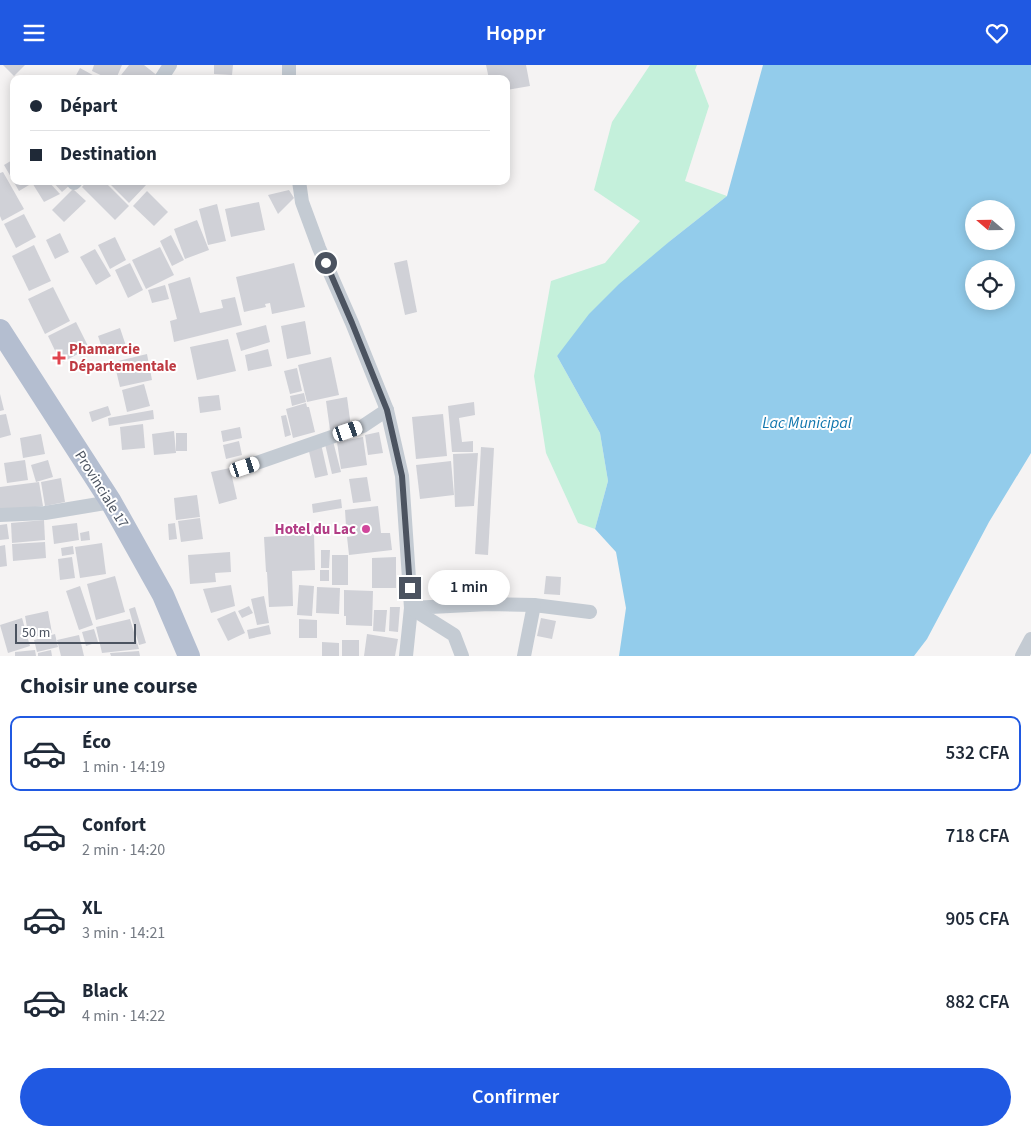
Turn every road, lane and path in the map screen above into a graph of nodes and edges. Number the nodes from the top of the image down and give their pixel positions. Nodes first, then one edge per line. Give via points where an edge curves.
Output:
1 (300, 185) edge
2 (0, 330) edge
3 (387, 410) junction
4 (245, 467) dead end
5 (111, 502) junction
6 (0, 515) edge
7 (534, 605) junction
8 (411, 608) junction
9 (590, 612) dead end
10 (1031, 639) edge
11 (189, 656) edge
12 (406, 656) edge
13 (462, 656) edge
14 (524, 656) edge
15 (1022, 656) edge

1 - 3 street via 302,202 319,248
2 - 5 main road, Provinciale 17
3 - 4 street via 364,426
3 - 8 street via 402,476
5 - 6 street via 45,513
5 - 11 main road, Provinciale 17 via 163,595
7 - 8 street
7 - 9 street
7 - 14 street
8 - 12 street
8 - 13 street via 454,635
10 - 15 street

